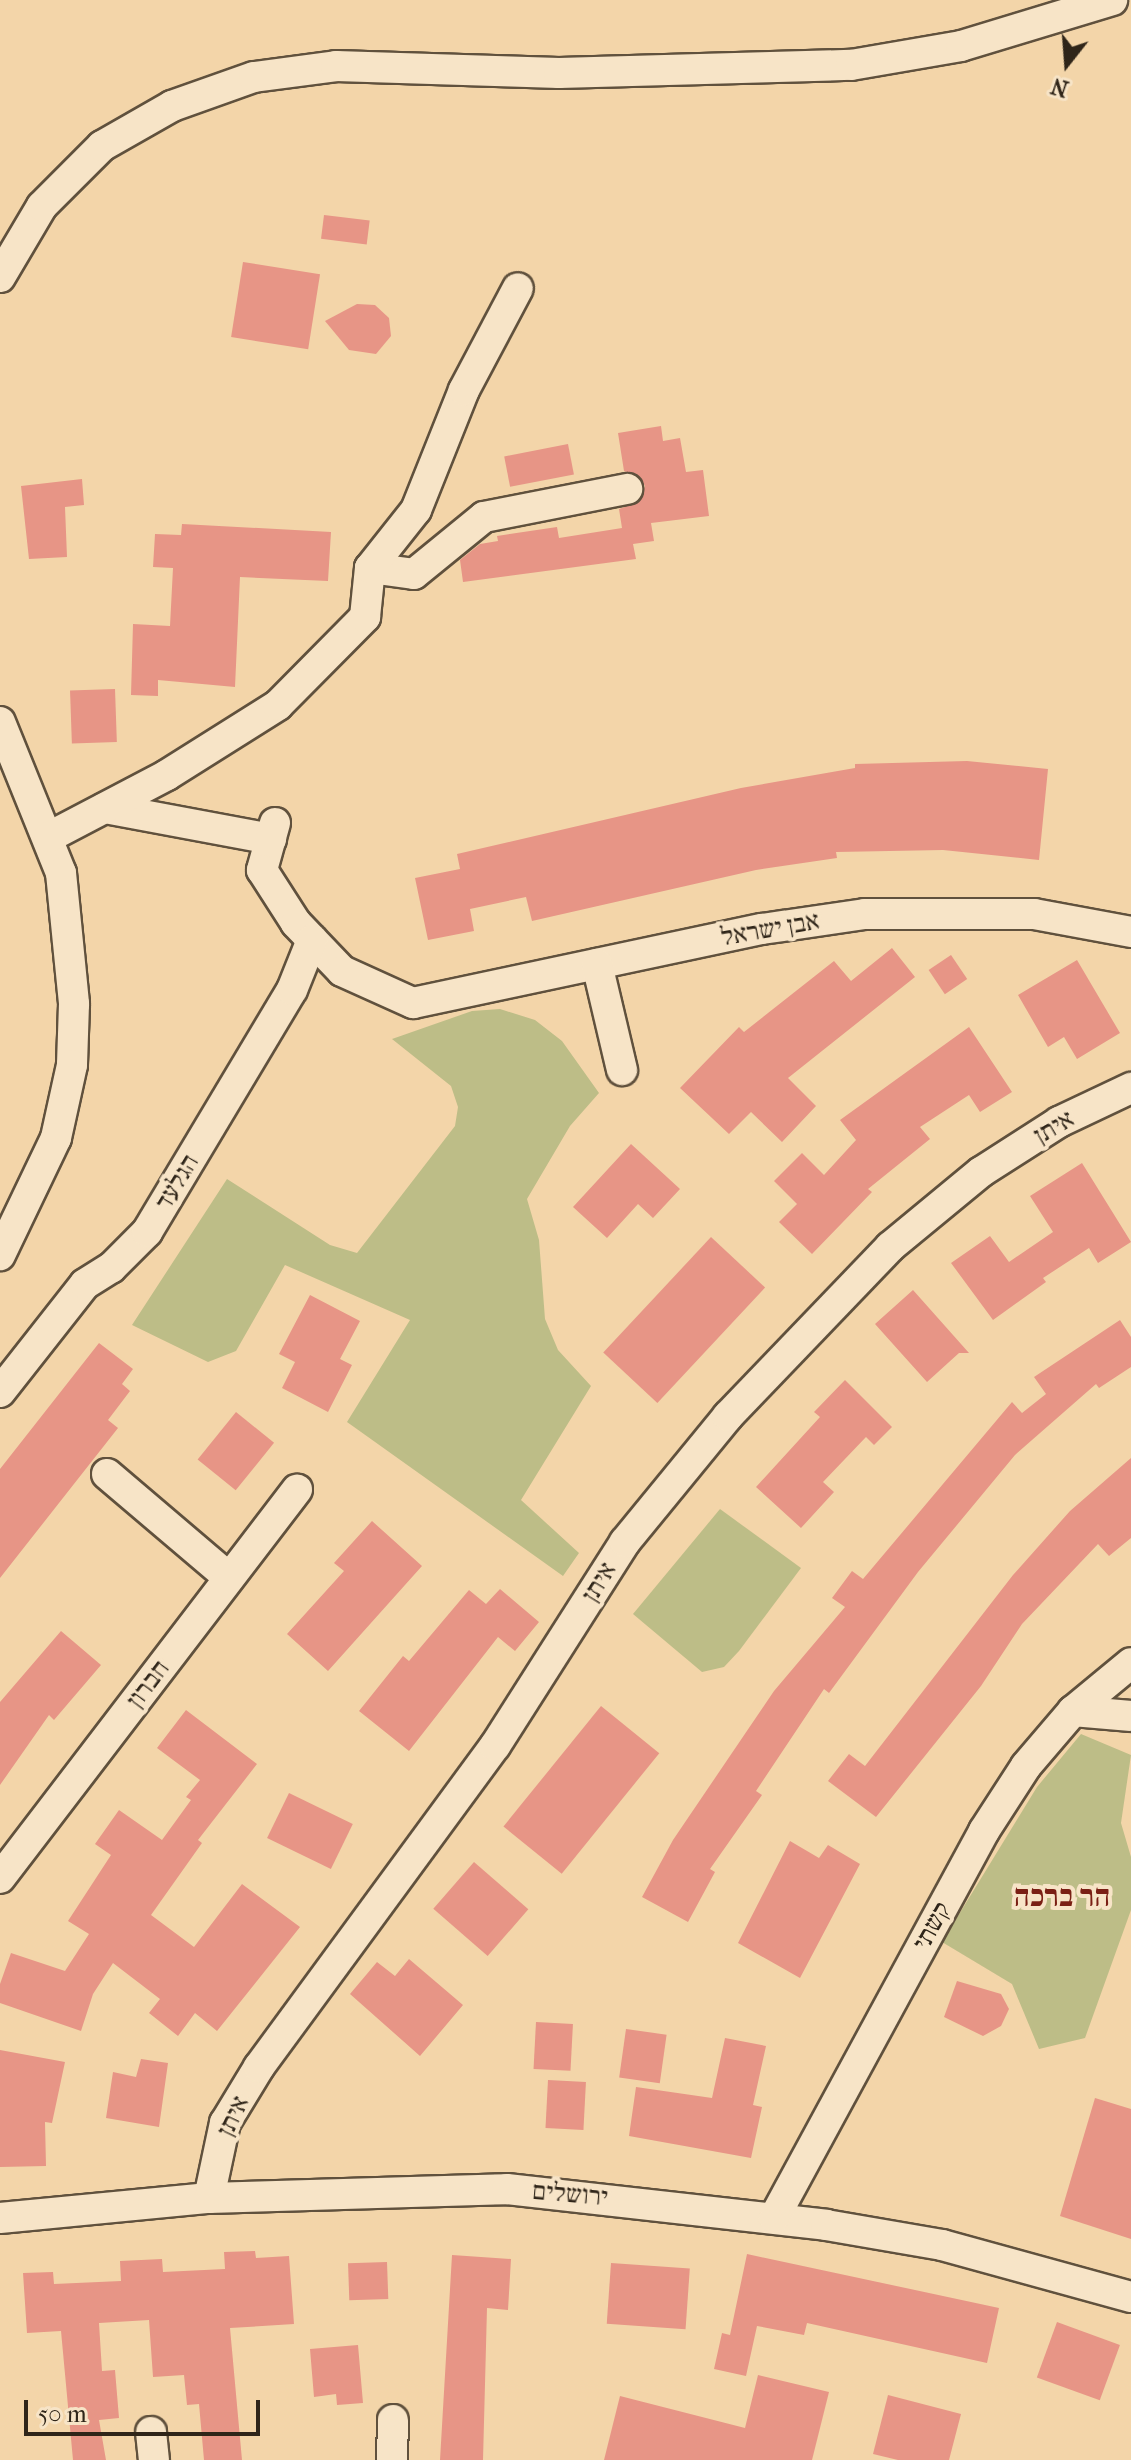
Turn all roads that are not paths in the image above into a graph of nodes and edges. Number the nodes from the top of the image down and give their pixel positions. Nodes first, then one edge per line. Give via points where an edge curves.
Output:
1 (1112, 0) edge
2 (0, 277) edge
3 (518, 288) dead end
4 (627, 489) dead end
5 (370, 568) junction
6 (0, 722) edge
7 (105, 808) junction
8 (49, 837) junction
9 (1131, 932) edge
10 (312, 940) junction
11 (597, 964) junction
12 (622, 1070) dead end
13 (1131, 1088) edge
14 (0, 1255) edge
15 (0, 1392) edge
16 (107, 1474) dead end
17 (297, 1490) dead end
18 (229, 1578) junction
19 (1131, 1663) edge
20 (1073, 1711) junction
21 (1131, 1716) edge
22 (0, 1878) edge
23 (209, 2198) junction
24 (0, 2218) edge
25 (774, 2218) junction
26 (1131, 2297) edge
27 (393, 2420) dead end
28 (392, 2460) edge

1 - 2 street via 961,46 851,65 573,73 336,66 254,77 172,106 102,146 42,206
3 - 5 street via 464,390 416,510
4 - 5 street via 484,517 414,574
5 - 7 street via 365,617 278,705
6 - 8 street
7 - 8 street
7 - 10 street via 273,831 262,870
8 - 14 street via 68,910 72,1065 47,1161
9 - 11 street, אבן ישראל via 1034,914 865,914 762,929
10 - 11 street, אבן ישראל via 342,971 413,1003
10 - 15 street, הגלעד via 292,990 147,1232 111,1268 85,1284
11 - 12 street
13 - 23 street, איתן via 1059,1122 981,1172 890,1247 728,1416 625,1542 495,1746 259,2067 225,2123
16 - 18 street
17 - 18 street, חברון
18 - 22 street, חברון
19 - 20 street, קשתי
20 - 21 street
20 - 25 street, קשתי via 1026,1766 984,1831
23 - 24 street, ירושלים
23 - 25 street, ירושלים via 507,2189
25 - 26 street, ירושלים via 942,2245
27 - 28 street

